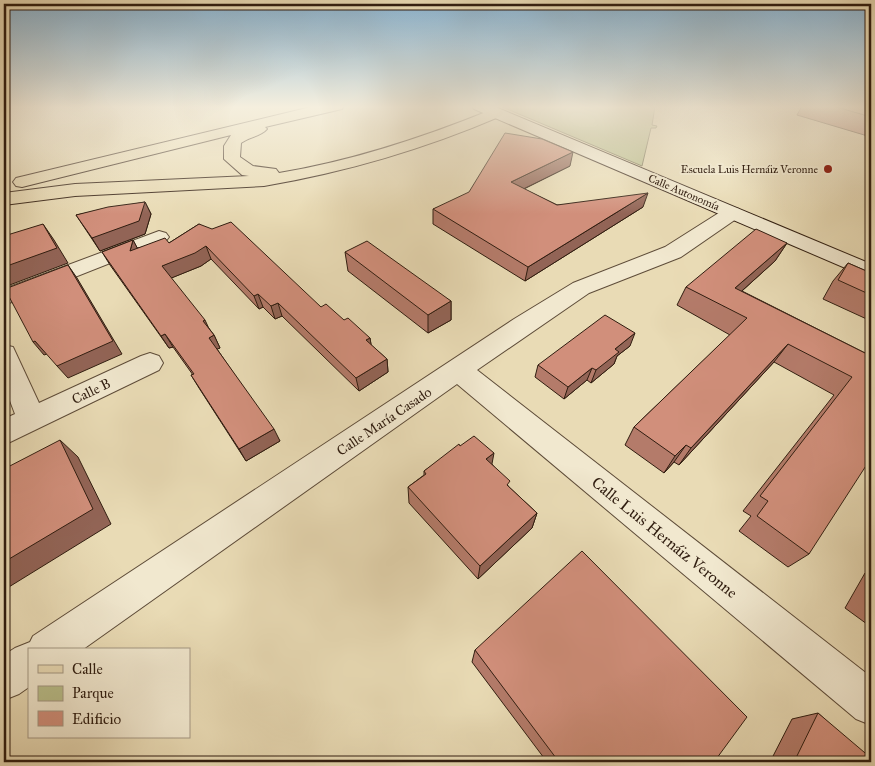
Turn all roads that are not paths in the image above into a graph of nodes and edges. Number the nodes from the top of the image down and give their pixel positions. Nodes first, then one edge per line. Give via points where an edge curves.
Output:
1 (130, 142) edge
2 (174, 142) edge
3 (233, 142) edge
4 (423, 142) edge
5 (563, 142) edge
6 (13, 169) dead end
7 (324, 169) junction
8 (4, 186) edge
9 (4, 199) edge
10 (732, 213) junction
11 (159, 237) dead end
12 (871, 272) edge
13 (4, 297) edge
14 (4, 354) edge
15 (150, 362) dead end
16 (458, 370) junction
17 (32, 419) junction
18 (4, 433) edge
19 (50, 648) edge
20 (28, 663) edge
21 (4, 679) edge
22 (871, 704) edge

1 - 6 main road
2 - 8 main road
3 - 7 main road via 230,150 232,159 248,171
4 - 7 main road
5 - 10 street, Calle Autonomía
7 - 9 main road via 264,180 119,187
10 - 12 street, Calle Autonomía
10 - 16 street, Calle María Casado via 673,252 581,288
11 - 13 street
14 - 17 street
15 - 17 street, Calle B
16 - 19 street, Calle María Casado
16 - 22 street, Calle Luis Hernáiz Veronne
17 - 18 street, Calle B
20 - 21 street

